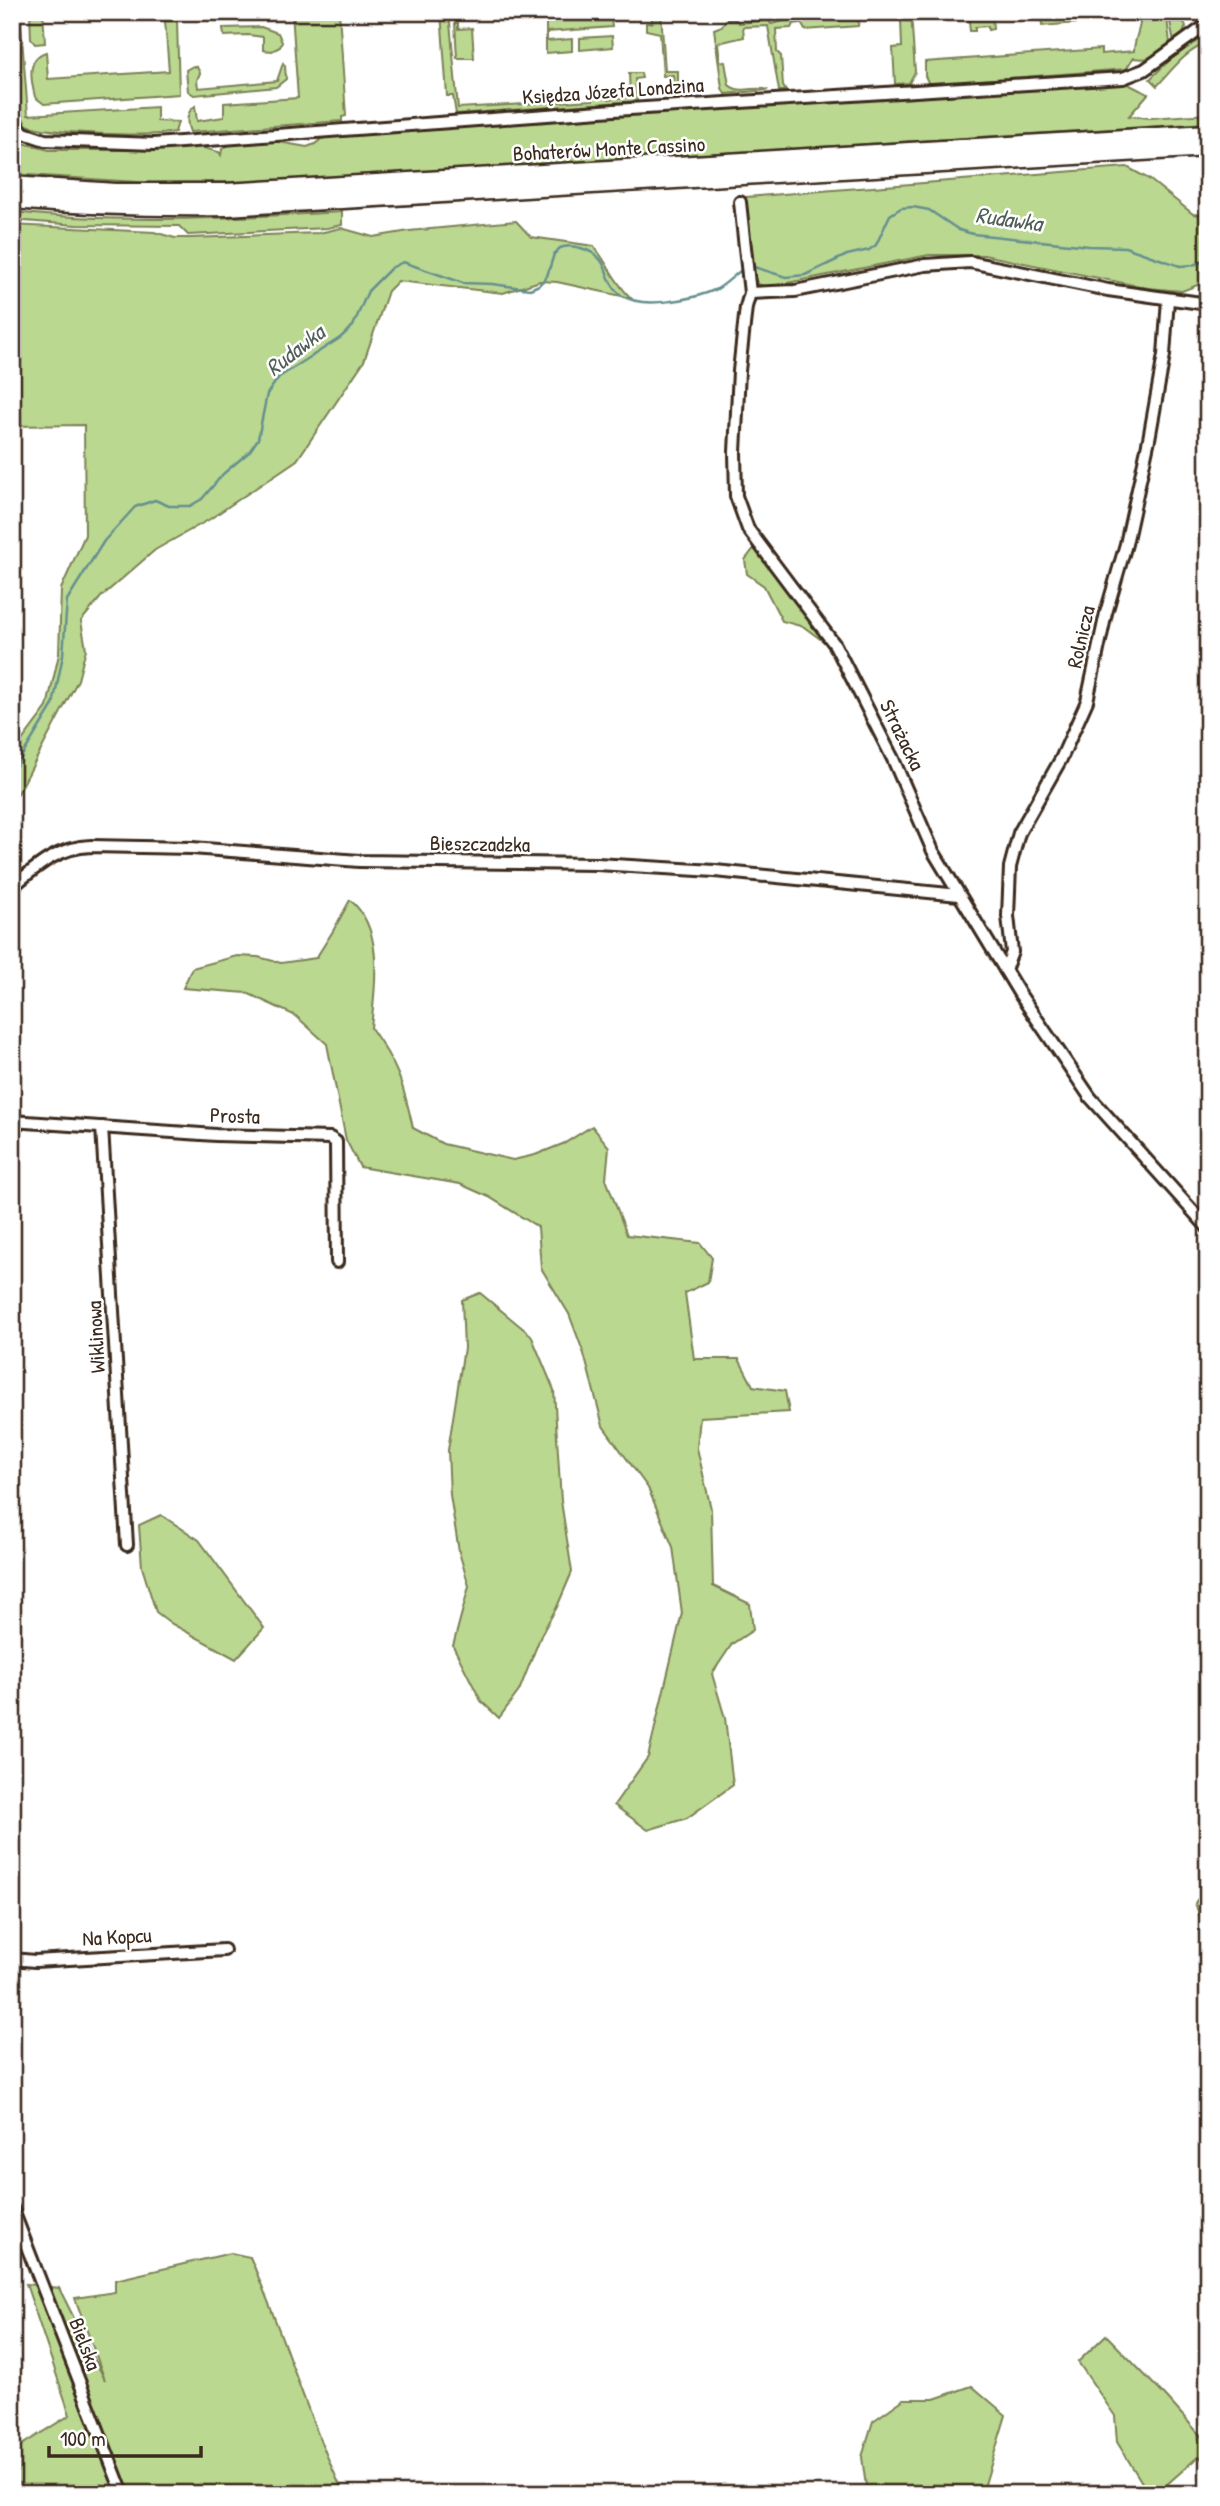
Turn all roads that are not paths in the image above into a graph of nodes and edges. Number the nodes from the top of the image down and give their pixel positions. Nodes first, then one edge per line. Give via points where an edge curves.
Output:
1 (1208, 24) edge
2 (12, 120) edge
3 (1208, 133) edge
4 (1208, 148) edge
5 (12, 185) edge
6 (12, 200) edge
7 (740, 202) dead end
8 (750, 293) junction
9 (1168, 299) junction
10 (1208, 304) edge
11 (12, 887) edge
12 (959, 895) junction
13 (1005, 970) junction
14 (12, 1121) edge
15 (102, 1127) junction
16 (1208, 1228) edge
17 (337, 1262) dead end
18 (127, 1545) dead end
19 (224, 1950) dead end
20 (12, 1959) edge
21 (12, 2208) edge
22 (122, 2494) edge

1 - 2 street, Księdza Józefa Londzina via 1144,70 1123,78 154,145 46,140 24,133
3 - 5 highway, Bohaterów Monte Cassino via 225,192 115,192
4 - 6 highway, Bohaterów Monte Cassino via 264,205 157,208
7 - 8 street, Strażacka
8 - 9 street via 795,291 925,265 970,262
8 - 12 street, Strażacka via 739,371 736,496 748,529 835,645 893,759 933,852
9 - 10 street
9 - 13 street, Rolnicza via 1164,355 1149,439 1087,701 1061,759 1019,832 1010,867 1012,952
11 - 12 street, Bieszczadzka via 56,853 91,846 192,848 359,861 597,864
12 - 13 street, Strażacka
13 - 16 street, Strażacka via 1090,1097
14 - 15 street, Prosta
15 - 17 street, Prosta via 336,1142
15 - 18 street, Wiklinowa
19 - 20 street, Na Kopcu
21 - 22 street, Bielska

